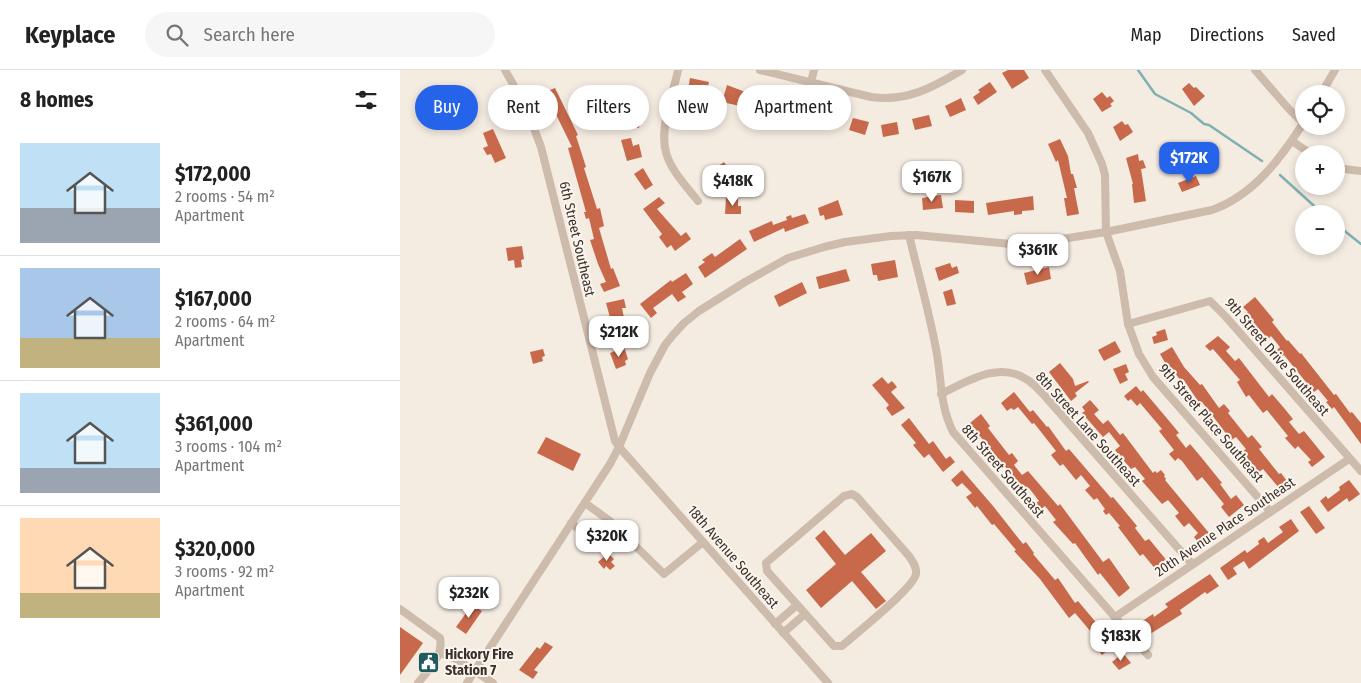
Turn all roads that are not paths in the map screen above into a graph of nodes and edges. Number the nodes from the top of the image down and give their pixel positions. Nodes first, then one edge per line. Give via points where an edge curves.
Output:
1 (505, 70) edge
2 (678, 70) edge
3 (760, 70) edge
4 (795, 70) edge
5 (814, 70) edge
6 (962, 70) edge
7 (1046, 70) edge
8 (1255, 70) edge
9 (1336, 70) edge
10 (793, 78) junction
11 (811, 82) junction
12 (1327, 85) edge
13 (1295, 114) edge
14 (1296, 135) edge
15 (1292, 141) junction
16 (1298, 145) edge
17 (1345, 169) edge
18 (1361, 171) edge
19 (698, 201) dead end
20 (1106, 232) junction
21 (909, 235) junction
22 (1128, 324) junction
23 (941, 394) junction
24 (619, 447) junction
25 (1349, 458) junction
26 (1361, 471) edge
27 (585, 503) junction
28 (1270, 511) junction
29 (571, 523) junction
30 (595, 542) dead end
31 (703, 542) junction
32 (1192, 564) junction
33 (797, 605) junction
34 (400, 608) edge
35 (805, 614) junction
36 (1115, 617) junction
37 (775, 624) junction
38 (783, 633) junction
39 (440, 653) junction
40 (1148, 655) dead end
41 (475, 671) junction
42 (418, 683) edge
43 (467, 683) edge
44 (493, 683) edge
45 (828, 683) edge

1 - 24 street, 6th Street Southeast via 526,107 541,147 602,393
2 - 19 street via 664,125 664,147 673,168
3 - 10 street
4 - 10 street
5 - 11 street
6 - 11 street via 918,93 886,100
7 - 20 street, 9th Street Place Southeast via 1088,133 1102,164
8 - 13 street
9 - 12 street
10 - 11 street
14 - 15 street
15 - 16 street
15 - 20 street via 1266,173 1226,206 1197,215
17 - 18 street
20 - 21 street via 1030,244
20 - 22 street, 9th Street Place Southeast via 1120,271
21 - 23 street, 8th Street Southeast via 936,347
21 - 24 street via 845,242 805,252 775,264 699,311 673,334 662,351
22 - 25 street, 9th Street Drive Southeast via 1210,301
22 - 28 street, 9th Street Place Southeast via 1139,354 1153,377
23 - 32 street, 8th Street Lane Southeast via 990,373 1010,373 1026,379 1044,395
23 - 36 street, 8th Street Southeast via 947,421 960,442
24 - 27 street
24 - 31 street, 18th Avenue Southeast
25 - 26 street, 9th Street Drive Southeast
25 - 28 street, 20th Avenue Place Southeast
27 - 29 street
27 - 31 street via 610,521 664,574
28 - 32 street, 20th Avenue Place Southeast
29 - 30 street
29 - 41 street
31 - 37 street, 18th Avenue Southeast
32 - 36 street, 20th Avenue Place Southeast
33 - 35 street
33 - 35 street via 767,571 766,563 844,496 852,494 909,556 915,565 916,575 909,586 842,646 834,646 827,640
33 - 37 street
34 - 39 street via 440,638
35 - 38 street
36 - 40 street, 8th Street Southeast
37 - 38 street, 18th Avenue Southeast
38 - 45 street, 18th Avenue Southeast
39 - 41 street
39 - 42 street
41 - 43 street
41 - 44 street

